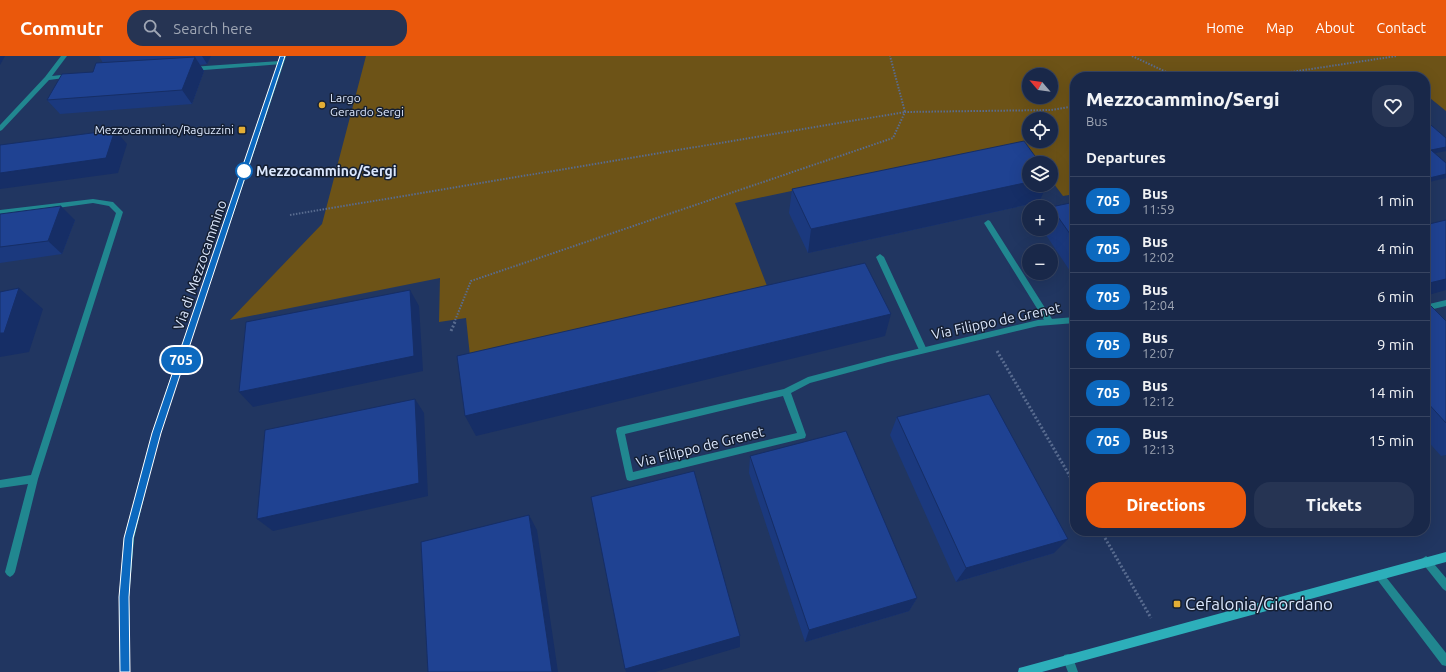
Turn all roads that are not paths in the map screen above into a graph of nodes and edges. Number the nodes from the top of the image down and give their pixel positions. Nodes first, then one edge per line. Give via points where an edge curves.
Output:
1 (64, 56) edge
2 (281, 59) edge
3 (187, 69) edge
4 (78, 76) edge
5 (47, 78) junction
6 (0, 129) edge
7 (0, 213) edge
8 (988, 223) dead end
9 (880, 257) dead end
10 (1446, 303) edge
11 (1430, 307) edge
12 (1070, 320) edge
13 (1049, 321) junction
14 (923, 350) junction
15 (786, 392) junction
16 (34, 479) junction
17 (0, 484) edge
18 (1446, 557) edge
19 (1426, 561) junction
20 (10, 572) dead end
21 (1379, 575) junction
22 (1446, 586) edge
23 (1068, 659) junction
24 (1446, 661) edge
25 (125, 672) edge
26 (1023, 672) edge
27 (1073, 672) edge

1 - 5 street
2 - 3 street
2 - 25 street, Via di Mezzocammino via 156,433 129,538 124,597
4 - 5 street
5 - 6 street
7 - 16 street via 93,201 111,204 120,212
8 - 13 street
9 - 14 street
10 - 11 street
12 - 13 street, Via Filippo de Grenet
13 - 14 street, Via Filippo de Grenet
14 - 15 street, Via Filippo de Grenet via 808,380
15 - 15 street, Via Filippo de Grenet via 620,431 630,477 802,435
16 - 17 street
16 - 20 street
18 - 19 street
19 - 21 street
19 - 22 street
21 - 23 street
21 - 24 street
23 - 26 street
23 - 27 street

